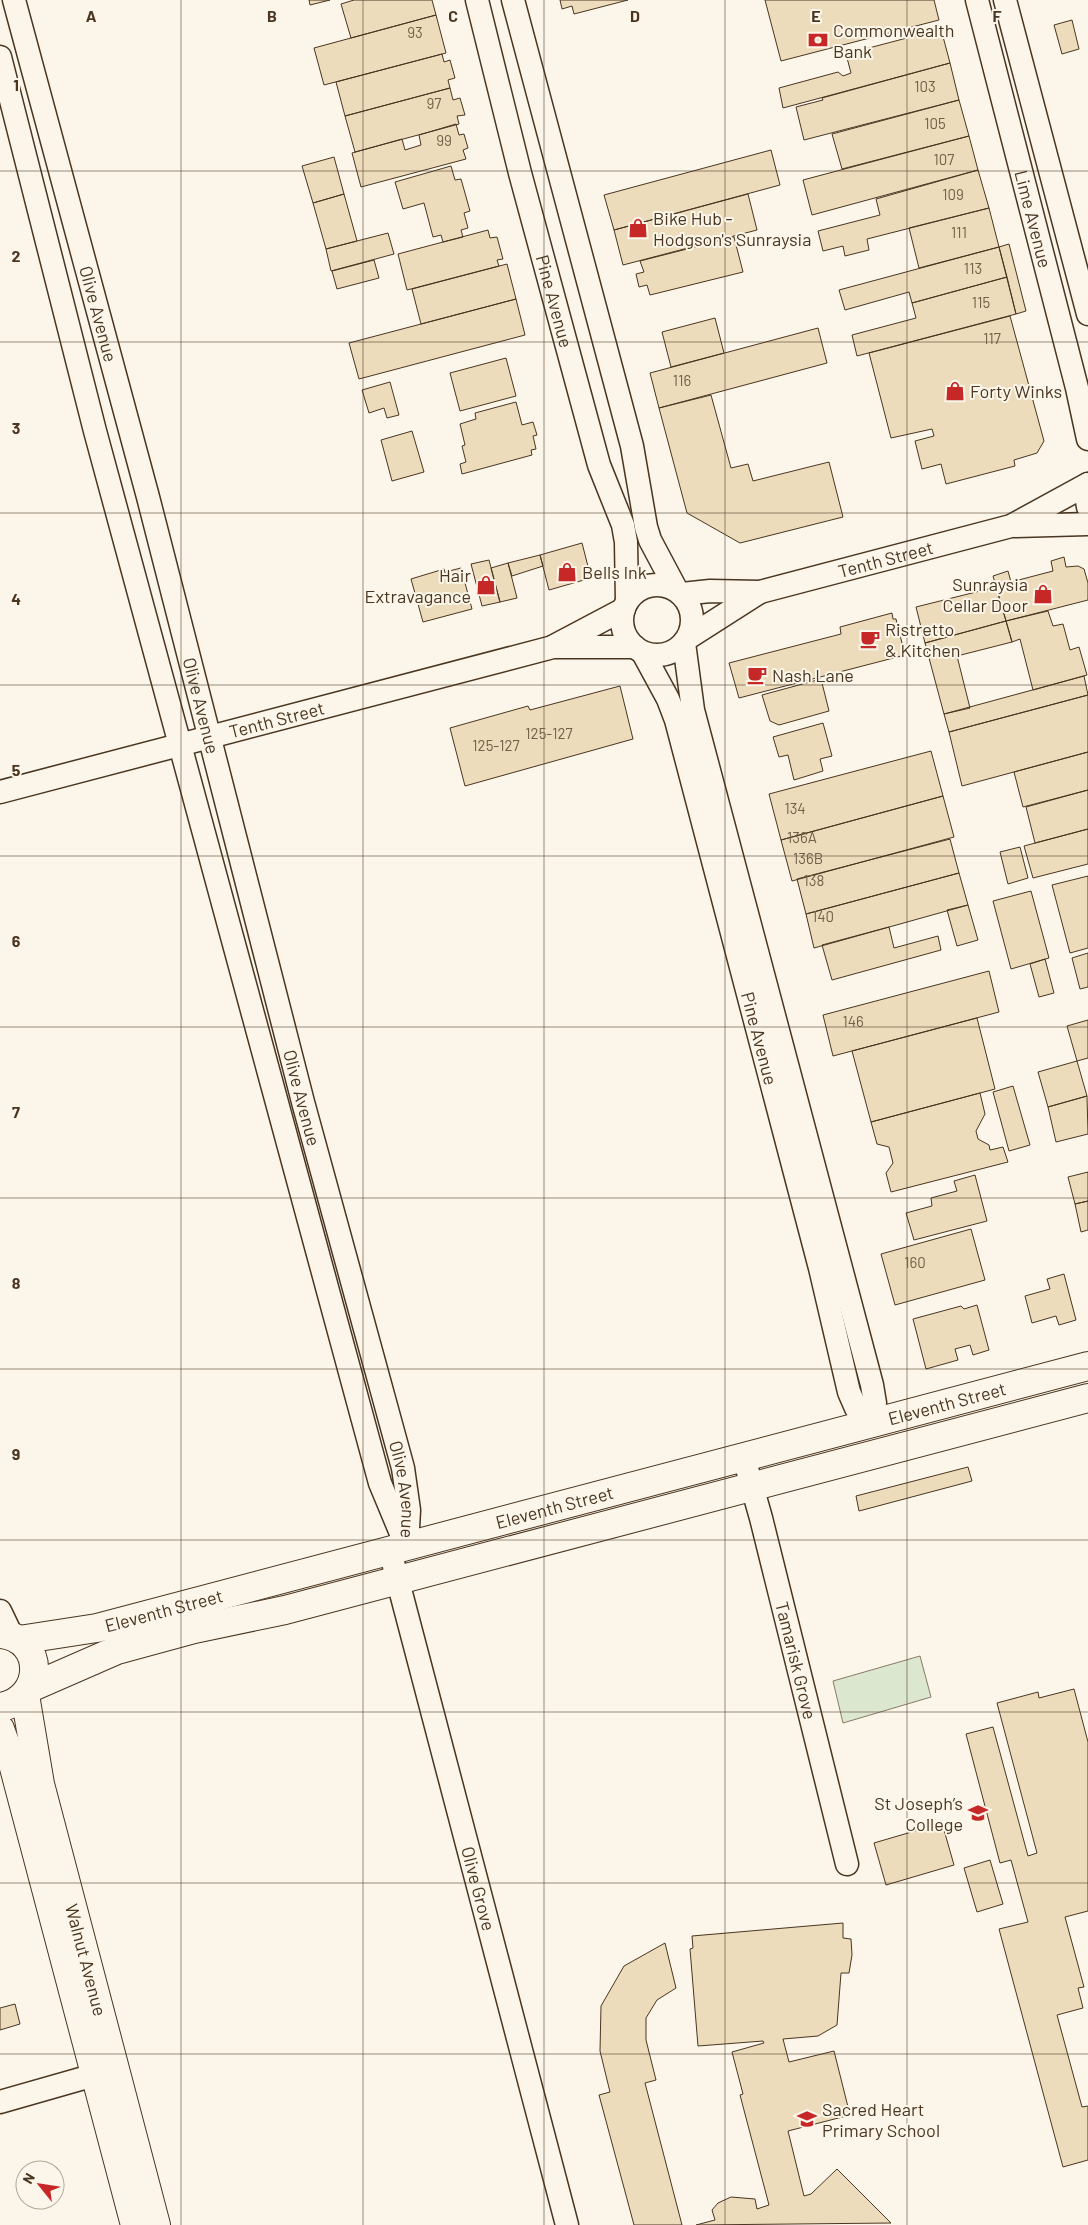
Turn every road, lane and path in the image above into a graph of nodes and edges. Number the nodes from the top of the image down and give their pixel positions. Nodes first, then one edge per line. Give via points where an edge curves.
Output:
1 (14, 0) edge
2 (477, 0) edge
3 (513, 0) edge
4 (977, 0) edge
5 (1005, 0) edge
6 (0, 57) edge
7 (543, 115) junction
8 (508, 125) junction
9 (1088, 314) edge
10 (1088, 439) edge
11 (1088, 484) edge
12 (1088, 507) edge
13 (1088, 524) edge
14 (1011, 526) junction
15 (679, 592) junction
16 (760, 592) junction
17 (625, 605) junction
18 (686, 640) junction
19 (553, 647) junction
20 (639, 650) junction
21 (210, 737) junction
22 (180, 745) junction
23 (0, 792) edge
24 (1088, 1366) edge
25 (1088, 1398) edge
26 (871, 1424) junction
27 (879, 1454) junction
28 (744, 1458) junction
29 (752, 1485) junction
30 (398, 1548) junction
31 (397, 1580) junction
32 (0, 1611) edge
33 (10, 1636) edge
34 (28, 1691) junction
35 (0, 1707) edge
36 (0, 1729) edge
37 (847, 1864) dead end
38 (105, 2072) junction
39 (0, 2102) edge
40 (135, 2225) edge
41 (156, 2225) edge
42 (567, 2225) edge

1 - 21 street, Olive Avenue
2 - 8 street, Pine Avenue
3 - 7 street, Pine Avenue
4 - 10 street, Lime Avenue
5 - 9 street, Lime Avenue
6 - 22 street, Olive Avenue via 95,431
7 - 8 street
7 - 15 street, Pine Avenue via 632,446 646,526 650,540
8 - 17 street, Pine Avenue via 599,465 623,526 626,542
11 - 12 street
11 - 14 street, Tenth Street
13 - 14 street, Tenth Street
14 - 16 street, Tenth Street
15 - 16 street, Tenth Street
15 - 17 street via 654,584 634,593
15 - 18 street via 689,603 693,615
16 - 18 street, Tenth Street
17 - 19 street, Tenth Street
17 - 20 street via 623,630
18 - 20 street via 665,655
18 - 26 street, Pine Avenue via 693,710 872,1385 875,1402
19 - 20 street, Tenth Street
19 - 21 street, Tenth Street
20 - 26 street, Pine Avenue via 668,699 676,720 818,1258 848,1392 856,1408
21 - 22 street, Tenth Street
21 - 30 street, Olive Avenue via 303,1102 403,1468 409,1510
22 - 23 street, Tenth Street
22 - 30 street, Olive Avenue
24 - 26 main road, Eleventh Street
25 - 27 main road, Eleventh Street
26 - 27 main road, Pine Avenue
26 - 28 main road, Eleventh Street
27 - 29 main road, Eleventh Street
28 - 29 street, Tamarisk Grove
28 - 30 main road, Eleventh Street
29 - 31 main road, Eleventh Street
29 - 37 street, Tamarisk Grove
30 - 31 street, Olive Grove
30 - 33 main road, Eleventh Street via 97,1628
31 - 34 main road, Eleventh Street via 117,1650
31 - 42 street, Olive Grove
32 - 33 street
33 - 34 main road, Walnut Avenue via 32,1657 34,1678
34 - 35 main road, Eleventh Street via 8,1706
34 - 38 main road, Walnut Avenue via 40,1784
36 - 38 main road, Walnut Avenue
38 - 39 street
38 - 40 main road, Walnut Avenue
38 - 41 main road, Walnut Avenue

